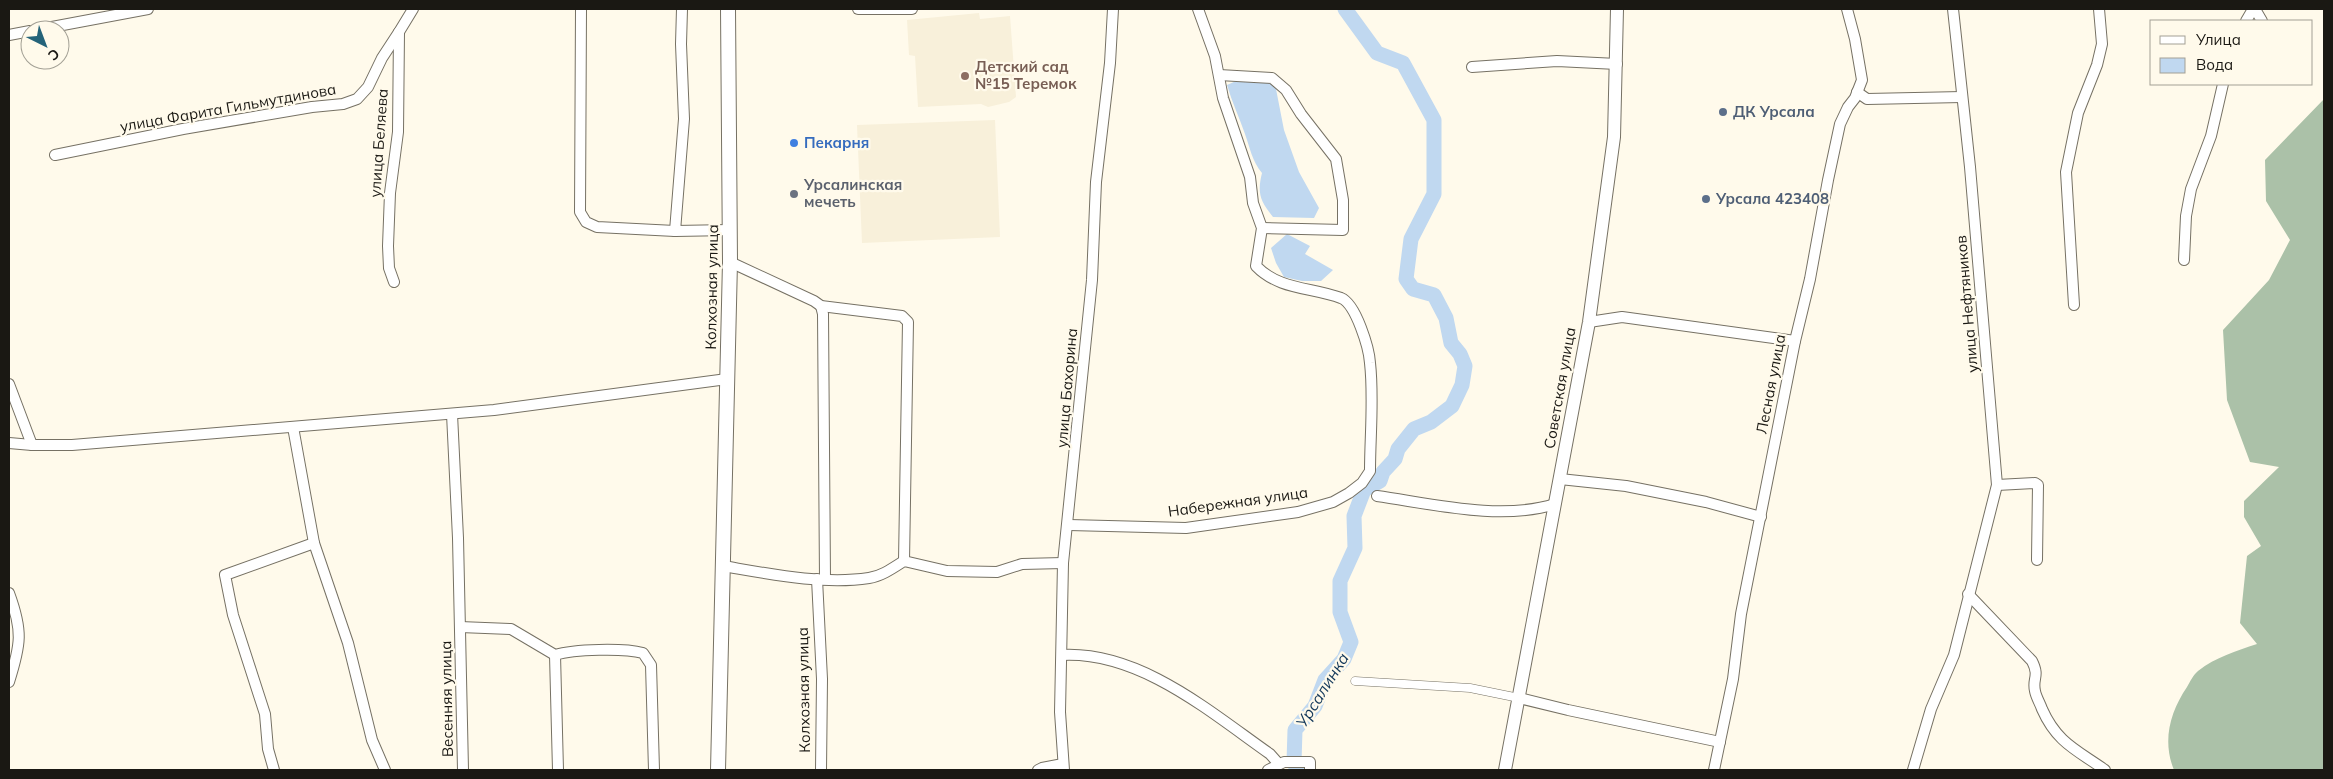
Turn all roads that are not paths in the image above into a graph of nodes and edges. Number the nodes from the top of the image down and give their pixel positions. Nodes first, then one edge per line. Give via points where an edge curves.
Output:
1 (148, 9) edge
2 (413, 9) edge
3 (581, 9) edge
4 (682, 9) edge
5 (728, 9) edge
6 (858, 9) edge
7 (912, 9) edge
8 (1113, 9) edge
9 (1198, 9) edge
10 (1618, 9) edge
11 (1847, 9) edge
12 (1953, 9) edge
13 (2099, 9) edge
14 (2254, 9) edge
15 (2247, 20) edge
16 (2261, 20) edge
17 (70, 24) edge
18 (399, 32) junction
19 (1617, 64) junction
20 (1472, 67) dead end
21 (1219, 75) junction
22 (2223, 85) edge
23 (1857, 92) junction
24 (1962, 97) junction
25 (55, 155) dead end
26 (1262, 228) junction
27 (730, 230) junction
28 (675, 231) junction
29 (2184, 260) dead end
30 (730, 262) junction
31 (394, 282) dead end
32 (2074, 305) dead end
33 (821, 306) junction
34 (1589, 322) junction
35 (1795, 341) junction
36 (727, 378) junction
37 (9, 384) edge
38 (452, 414) junction
39 (293, 427) junction
40 (9, 443) edge
41 (32, 445) junction
42 (1560, 479) junction
43 (1997, 485) junction
44 (1377, 496) dead end
45 (1555, 504) junction
46 (1761, 517) junction
47 (1069, 525) junction
48 (314, 543) junction
49 (2037, 560) dead end
50 (904, 561) junction
51 (1064, 563) junction
52 (724, 566) junction
53 (821, 579) junction
54 (9, 593) edge
55 (1968, 594) junction
56 (460, 627) junction
57 (555, 655) junction
58 (1062, 655) junction
59 (1355, 681) dead end
60 (9, 682) edge
61 (1519, 698) junction
62 (1720, 742) junction
63 (1278, 763) junction
64 (1064, 767) edge
65 (274, 770) edge
66 (385, 770) edge
67 (463, 770) edge
68 (558, 770) edge
69 (654, 770) edge
70 (718, 770) edge
71 (822, 770) edge
72 (1038, 770) edge
73 (1268, 770) edge
74 (1310, 770) edge
75 (1506, 770) edge
76 (1714, 770) edge
77 (1914, 770) edge
78 (2105, 770) edge

1 - 17 street
2 - 18 street
3 - 28 street via 580,212 586,222 597,227
4 - 28 street via 684,119
5 - 27 main road, Колхозная улица
6 - 7 street
8 - 47 street, улица Бахорина
9 - 21 street
10 - 19 street, Советская улица
11 - 23 street, Лесная улица via 1862,80
12 - 24 street, улица Нефтяников
13 - 32 street via 2102,44 2078,113 2066,172
14 - 15 street
14 - 16 street
18 - 25 street, улица Фарита Гильмутдинова via 368,87 357,99 344,104 183,128
18 - 31 street, улица Беляева via 398,132 390,193 388,246 389,268
19 - 20 street via 1557,61
19 - 34 street, Советская улица via 1614,138
21 - 26 street
21 - 26 street via 1265,76 1279,82 1336,158 1341,183 1343,230
22 - 29 street via 2211,136 2191,189
23 - 24 street via 1867,99
23 - 35 street, Лесная улица via 1840,124
24 - 43 street, улица Нефтяников
26 - 47 street, Набережная улица via 1256,266 1264,274 1293,287 1343,299 1355,315 1370,362 1370,471 1362,483 1333,502 1298,512 1186,528
27 - 28 street
27 - 30 main road, Колхозная улица
30 - 33 street
30 - 36 main road, Колхозная улица
33 - 50 street via 902,316 908,322
33 - 53 street, Колхозная улица
34 - 35 street via 1622,317
34 - 42 street, Советская улица
35 - 46 street, Лесная улица
36 - 38 street
36 - 52 main road, Колхозная улица
37 - 41 street
38 - 39 street
38 - 56 street, Весенняя улица
39 - 41 street via 72,445
39 - 48 street
40 - 41 street
42 - 45 street, Советская улица
42 - 46 street via 1626,486
43 - 49 street via 2038,485
43 - 55 street, улица Нефтяников
44 - 45 street via 1500,511 1534,511
45 - 61 street, Советская улица
46 - 62 street, Лесная улица
47 - 51 street, улица Бахорина
48 - 65 street via 225,575 233,615 265,714 268,749
48 - 66 street via 348,643 372,740
50 - 51 street via 947,571 997,572 1022,564
50 - 53 street via 871,578
51 - 58 street, улица Бахорина
52 - 53 street
52 - 70 main road, Колхозная улица
53 - 71 street, Колхозная улица
54 - 60 street via 20,632
55 - 77 street, улица Нефтяников via 1954,655 1931,709
55 - 78 street via 2032,661 2037,671 2034,690 2057,735 2066,745
56 - 57 street via 511,629
56 - 67 street, Весенняя улица
57 - 68 street
57 - 69 street via 627,651 647,656 652,677
58 - 63 street via 1090,656 1122,663 1181,691
58 - 64 street, улица Бахорина via 1060,712
59 - 61 street via 1470,688
61 - 62 street
61 - 75 street, Советская улица
62 - 76 street, Лесная улица
63 - 73 street
63 - 74 street via 1310,762
64 - 72 street

